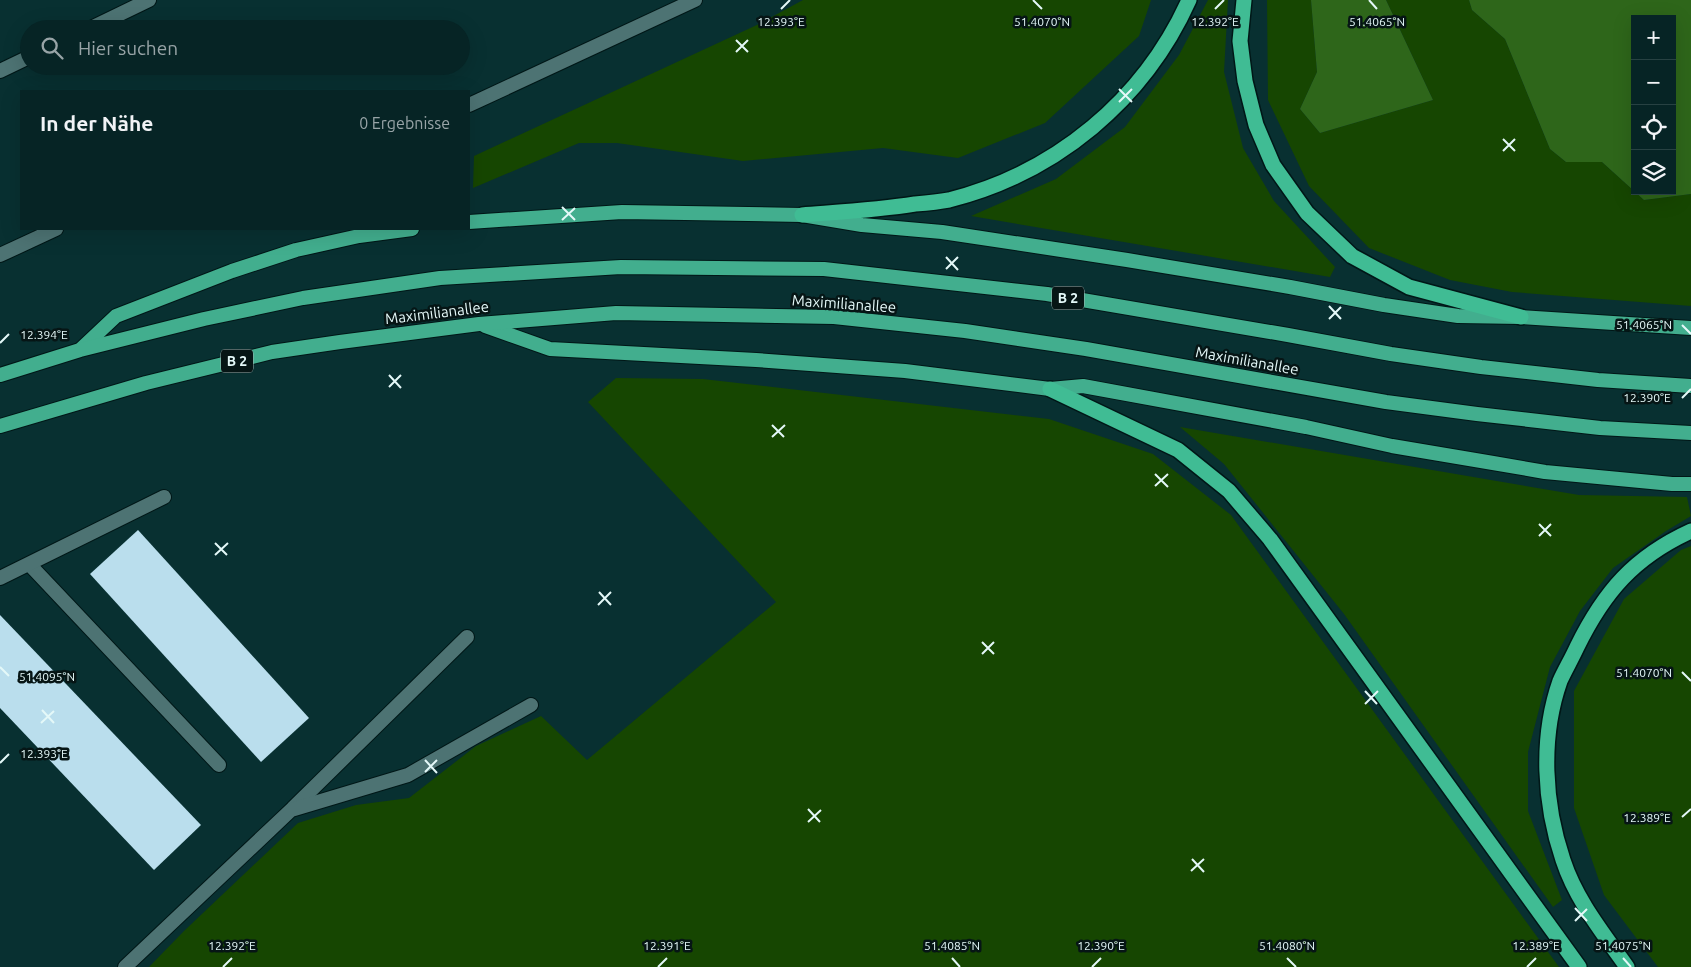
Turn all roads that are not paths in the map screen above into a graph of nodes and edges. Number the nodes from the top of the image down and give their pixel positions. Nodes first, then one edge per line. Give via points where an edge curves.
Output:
1 (149, 0) edge
2 (695, 0) edge
3 (1189, 0) edge
4 (1244, 0) edge
5 (108, 20) edge
6 (20, 62) edge
7 (0, 71) edge
8 (470, 106) edge
9 (802, 215) junction
10 (470, 222) edge
11 (54, 230) edge
12 (404, 230) edge
13 (0, 255) edge
14 (1521, 317) junction
15 (479, 324) junction
16 (1691, 328) edge
17 (80, 350) junction
18 (0, 375) edge
19 (1691, 386) edge
20 (1050, 389) junction
21 (0, 426) edge
22 (1691, 433) edge
23 (1691, 484) edge
24 (164, 497) dead end
25 (1691, 531) edge
26 (30, 565) junction
27 (0, 578) edge
28 (467, 637) dead end
29 (532, 705) dead end
30 (219, 765) dead end
31 (291, 810) junction
32 (125, 967) edge
33 (1580, 967) edge
34 (1627, 967) edge

1 - 5 street
2 - 8 street
3 - 9 highway via 1179,22 1147,70 1119,103 1091,130 1048,160 1005,182 948,200
4 - 14 highway via 1240,41 1245,81 1256,125 1273,165 1307,214 1352,256 1409,287
6 - 7 street
9 - 10 highway via 622,212
9 - 14 highway via 1127,260 1458,316
11 - 13 street
12 - 17 highway via 296,250 232,271 116,316
14 - 16 highway
15 - 20 highway via 550,349 896,370
15 - 21 highway, Maximilianallee / B 2 via 272,352 146,383
15 - 22 highway, Maximilianallee / B 2 via 616,313 834,317 965,331 1086,349 1459,412 1600,428
17 - 18 highway, Maximilianallee / B 2
17 - 19 highway, Maximilianallee / B 2 via 204,318 303,298 440,278 621,267 824,269 1047,294 1481,367
20 - 23 highway via 1083,386 1545,472
20 - 33 highway via 1178,450 1229,491 1270,539
24 - 26 street
25 - 34 highway via 1639,562 1608,593 1585,630 1561,681 1551,717 1547,788 1563,860 1579,899
26 - 27 street
26 - 30 street
28 - 31 street
29 - 31 street via 408,775
31 - 32 street

